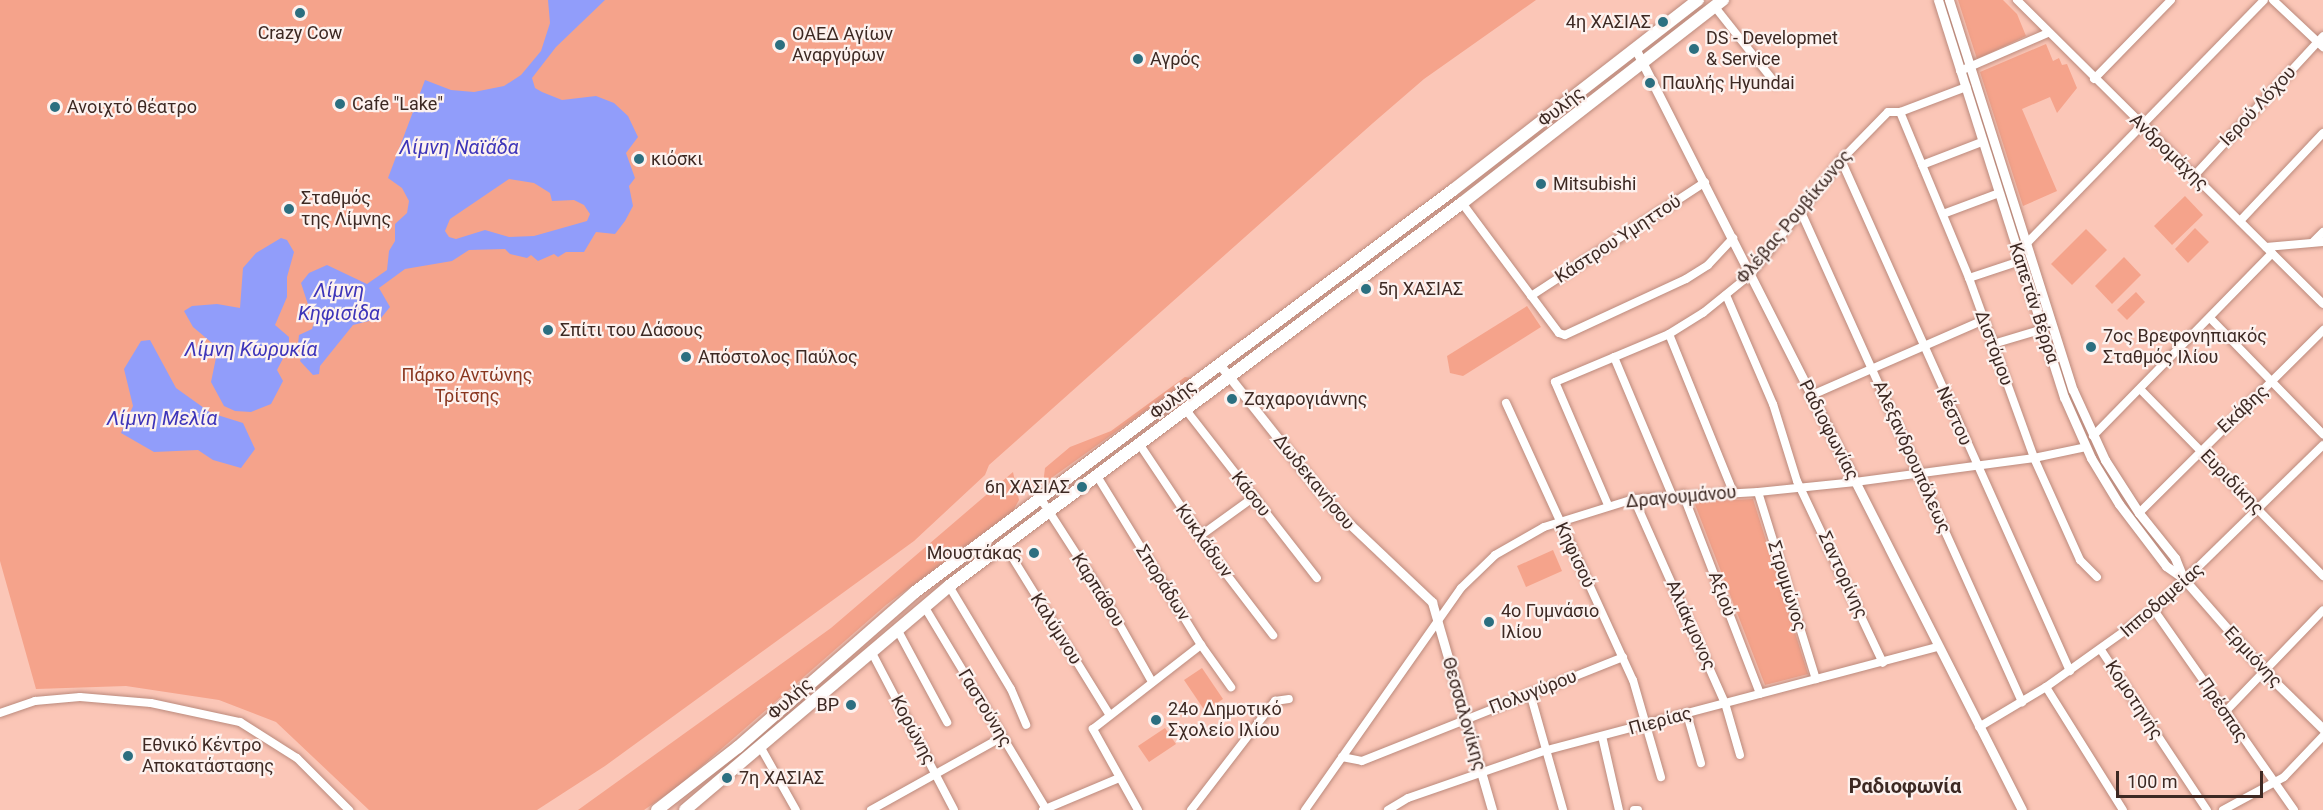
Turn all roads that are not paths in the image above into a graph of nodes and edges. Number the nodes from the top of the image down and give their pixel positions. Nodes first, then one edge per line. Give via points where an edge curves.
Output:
1 (1698, 0) edge
2 (1938, 0) edge
3 (1949, 0) edge
4 (2017, 0) edge
5 (2171, 0) edge
6 (2264, 0) edge
7 (2273, 0) edge
8 (1719, 4) edge
9 (2048, 33) junction
10 (2321, 42) edge
11 (1636, 50) junction
12 (1645, 63) junction
13 (1971, 67) junction
14 (1960, 71) junction
15 (2094, 79) junction
16 (1776, 84) dead end
17 (1966, 87) junction
18 (1900, 112) junction
19 (2144, 128) junction
20 (2323, 134) edge
21 (1982, 142) junction
22 (1841, 160) junction
23 (1922, 165) junction
24 (2194, 176) junction
25 (1705, 182) junction
26 (1999, 194) junction
27 (1462, 203) junction
28 (1801, 212) junction
29 (1943, 214) junction
30 (2240, 221) junction
31 (2323, 232) edge
32 (1733, 238) junction
33 (2313, 242) junction
34 (2323, 242) edge
35 (2027, 243) junction
36 (2266, 247) junction
37 (2272, 254) junction
38 (2020, 261) junction
39 (1750, 275) junction
40 (1969, 278) junction
41 (1726, 295) junction
42 (1531, 296) junction
43 (2323, 304) edge
44 (2211, 319) junction
45 (1984, 320) junction
46 (2043, 329) junction
47 (2323, 330) edge
48 (1669, 334) junction
49 (1993, 344) junction
50 (1924, 346) junction
51 (1614, 357) junction
52 (1220, 365) junction
53 (1872, 368) junction
54 (1228, 377) junction
55 (2272, 382) junction
56 (2140, 389) junction
57 (1812, 396) junction
58 (1506, 403) dead end
59 (1186, 410) junction
60 (2323, 434) edge
61 (2093, 436) junction
62 (1140, 445) junction
63 (2323, 445) edge
64 (2085, 447) junction
65 (2200, 449) junction
66 (2034, 458) junction
67 (1976, 466) junction
68 (1918, 473) junction
69 (1097, 476) junction
70 (1855, 482) junction
71 (1801, 488) junction
72 (1733, 492) junction
73 (1758, 492) junction
74 (1683, 494) junction
75 (1672, 495) junction
76 (1254, 496) junction
77 (1041, 499) junction
78 (1634, 499) junction
79 (1608, 505) junction
80 (2258, 510) junction
81 (1048, 512) junction
82 (2139, 513) junction
83 (1559, 520) junction
84 (1200, 536) junction
85 (1004, 544) junction
86 (2323, 576) edge
87 (2097, 577) dead end
88 (1317, 578) dead end
89 (2185, 580) junction
90 (949, 586) junction
91 (924, 606) junction
92 (2154, 610) junction
93 (2323, 610) edge
94 (1438, 617) junction
95 (897, 629) junction
96 (1273, 635) dead end
97 (1201, 645) junction
98 (1937, 647) junction
99 (2101, 650) junction
100 (871, 651) junction
101 (1623, 657) junction
102 (1883, 663) junction
103 (2070, 671) junction
104 (2264, 671) junction
105 (1816, 679) junction
106 (1152, 682) junction
107 (1231, 687) dead end
108 (2046, 687) junction
109 (1530, 693) junction
110 (1760, 694) junction
111 (1289, 699) dead end
112 (2022, 702) junction
113 (1725, 703) junction
114 (2224, 711) junction
115 (0, 714) edge
116 (1109, 714) junction
117 (1687, 714) junction
118 (1465, 719) junction
119 (947, 722) dead end
120 (1026, 725) dead end
121 (1648, 725) junction
122 (1979, 727) junction
123 (2323, 729) edge
124 (1602, 736) junction
125 (2323, 736) edge
126 (1002, 737) junction
127 (761, 748) junction
128 (1547, 750) junction
129 (1740, 754) dead end
130 (1342, 757) junction
131 (1701, 763) dead end
132 (1480, 772) junction
133 (936, 774) junction
134 (1119, 777) junction
135 (1661, 777) dead end
136 (2273, 784) junction
137 (693, 808) edge
138 (1044, 809) edge
139 (349, 810) edge
140 (657, 810) edge
141 (796, 810) edge
142 (871, 810) edge
143 (954, 810) edge
144 (1138, 810) edge
145 (1191, 810) edge
146 (1305, 810) edge
147 (1388, 810) edge
148 (1491, 810) edge
149 (1563, 810) edge
150 (1619, 810) edge
151 (2022, 810) edge
152 (2123, 810) edge
153 (2206, 810) edge
154 (2223, 810) edge
155 (2294, 810) edge

1 - 11 main road, Φυλής
2 - 14 street, Καπετάν Βέρρα
3 - 13 street, Καπετάν Βέρρα
4 - 9 street, Ανδρομάχης
5 - 15 street
6 - 19 street
7 - 10 street
8 - 12 main road, Φυλής
8 - 16 street
9 - 13 street
9 - 15 street, Ανδρομάχης
10 - 24 street, Ιερού Λόχου
11 - 12 street, Ραδιοφωνίας
11 - 52 main road, Φυλής
12 - 25 street, Ραδιοφωνίας
12 - 27 main road, Φυλής
13 - 14 street
13 - 35 street, Καπετάν Βέρρα
14 - 17 street, Καπετάν Βέρρα
15 - 19 street, Ανδρομάχης
17 - 18 street, Φλέβας Ρουβίκωνος
17 - 21 street, Καπετάν Βέρρα
18 - 22 street, Φλέβας Ρουβίκωνος via 1887,112
18 - 23 street, Διστόμου
19 - 24 street, Ανδρομάχης
19 - 35 street
20 - 30 street
21 - 23 street
21 - 26 street, Καπετάν Βέρρα
22 - 28 street, Φλέβας Ρουβίκωνος
22 - 50 street, Νέστου
23 - 29 street, Διστόμου
24 - 30 street, Ανδρομάχης
25 - 32 street, Ραδιοφωνίας
25 - 42 street, Κάστρου Υμηττού
26 - 29 street
26 - 38 street, Καπετάν Βέρρα
27 - 42 street
27 - 54 main road, Φυλής
28 - 39 street, Φλέβας Ρουβίκωνος
28 - 53 street, Αλεξανδρουπόλεως
29 - 40 street, Διστόμου
30 - 36 street, Ανδρομάχης
31 - 33 street
32 - 39 street, Ραδιοφωνίας
32 - 42 street via 1708,265 1686,279 1565,335
33 - 34 street
33 - 36 street
35 - 61 street, Καπετάν Βέρρα via 2073,390
36 - 37 street, Ανδρομάχης
37 - 43 street, Ανδρομάχης
37 - 44 street
38 - 40 street
38 - 46 street, Καπετάν Βέρρα
39 - 41 street, Φλέβας Ρουβίκωνος
39 - 57 street, Ραδιοφωνίας
40 - 45 street, Διστόμου
41 - 48 street, Φλέβας Ρουβίκωνος
41 - 71 street, Σαντορίνης via 1773,404
44 - 55 street
44 - 56 street
45 - 49 street, Διστόμου
45 - 50 street
46 - 49 street
46 - 64 street, Καπετάν Βέρρα via 2064,398
47 - 55 street, Εκάβης
48 - 51 street, Φλέβας Ρουβίκωνος
48 - 72 street
49 - 66 street, Διστόμου
50 - 53 street
50 - 67 street, Νέστου
51 - 75 street
51 - 79 street, Φλέβας Ρουβίκωνος via 1555,382
52 - 54 street, Δωδεκανήσου
52 - 77 main road, Φυλής
53 - 57 street
53 - 68 street, Αλεξανδρουπόλεως
54 - 59 main road, Φυλής
54 - 94 street, Δωδεκανήσου via 1357,534 1426,593
55 - 60 street
55 - 65 street, Εκάβης
56 - 61 street
56 - 65 street, Ευριδίκης
57 - 70 street, Ραδιοφωνίας
58 - 83 street, Κηφισού
59 - 62 main road, Φυλής
59 - 76 street, Κάσου
61 - 82 street, Καπετάν Βέρρα
62 - 69 main road, Φυλής
62 - 84 street, Κυκλάδων
63 - 80 street, Ιπποδαμείας
64 - 66 street, Δραγουμάνου
64 - 89 street, Καπετάν Βέρρα via 2133,525 2166,566
65 - 80 street, Ευριδίκης
65 - 82 street, Εκάβης
66 - 67 street, Δραγουμάνου
66 - 87 street, Διστόμου via 2080,560
67 - 68 street, Δραγουμάνου
67 - 103 street, Νέστου
68 - 70 street, Δραγουμάνου
68 - 112 street, Αλεξανδρουπόλεως
69 - 81 main road, Φυλής
69 - 97 street, Σποράδων
70 - 71 street, Δραγουμάνου
70 - 98 street, Ραδιοφωνίας
71 - 73 street, Δραγουμάνου
71 - 102 street, Σαντορίνης
72 - 73 street, Δραγουμάνου
72 - 74 street, Δραγουμάνου
73 - 105 street, Στρυμώνος
74 - 75 street, Δραγουμάνου
74 - 110 street, Αξιού
75 - 78 street, Δραγουμάνου
76 - 84 street
76 - 88 street, Κάσου
77 - 81 street, Καρπάθου
77 - 140 main road, Φυλής via 915,592 738,747
78 - 79 street, Δραγουμάνου
78 - 113 street, Αλιάκμονος
79 - 83 street, Δραγουμάνου
80 - 86 street, Ευριδίκης
80 - 89 street, Ιπποδαμείας
81 - 85 main road, Φυλής
81 - 106 street, Καρπάθου via 1104,597
82 - 89 street, Καπετάν Βέρρα via 2175,558
83 - 94 street, Δραγουμάνου via 1495,555
83 - 101 street, Κηφισού
84 - 96 street, Κυκλάδων
85 - 90 main road, Φυλής
85 - 116 street, Καλύμνου
89 - 92 street, Ιπποδαμείας
89 - 104 street, Ερμιόνης
90 - 91 main road, Φυλής
90 - 120 street via 1011,689
91 - 95 main road, Φυλής
91 - 126 street, Γαστούνης
92 - 99 street, Ιπποδαμείας
92 - 114 street, Πρέσπας
93 - 104 street
94 - 118 street, Θεσσαλονίκης
94 - 130 street, Δραγουμάνου
95 - 100 main road, Φυλής
95 - 119 street
97 - 106 street
97 - 107 street, Σποράδων
98 - 102 street, Πιερίας
98 - 122 street, Ραδιοφωνίας
99 - 103 street, Ιπποδαμείας
99 - 153 street, Κομοτηνής
100 - 127 main road, Φυλής
100 - 133 street, Κορώνης
101 - 109 street, Πολυγύρου
101 - 121 street, Κηφισού
102 - 105 street, Πιερίας
103 - 108 street, Ιπποδαμείας
104 - 114 street
104 - 123 street, Ερμιόνης
105 - 110 street, Πιερίας
106 - 116 street
108 - 112 street, Ιπποδαμείας
108 - 152 street
109 - 118 street, Πολυγύρου
109 - 128 street
110 - 113 street, Πιερίας
111 - 145 street via 1275,701
112 - 122 street, Ιπποδαμείας
113 - 117 street, Πιερίας
113 - 129 street, Αλιάκμονος
114 - 136 street, Πρέσπας
115 - 139 street via 35,700 80,697 151,703 240,722 297,758
116 - 134 street via 1093,729
117 - 121 street, Πιερίας
117 - 131 street
118 - 130 street, Πολυγύρου via 1362,761
118 - 132 street, Θεσσαλονίκης
121 - 124 street, Πιερίας
121 - 135 street, Κηφισού
122 - 151 street, Ραδιοφωνίας
124 - 128 street, Πιερίας
124 - 150 street
125 - 136 street
126 - 133 street
126 - 138 street, Γαστούνης
127 - 137 main road, Φυλής
127 - 141 street
128 - 132 street, Πιερίας
128 - 149 street
130 - 146 street, Δραγουμάνου
132 - 147 street, Πιερίας via 1408,798
132 - 148 street, Θεσσαλονίκης
133 - 142 street
133 - 143 street, Κορώνης
134 - 138 street
134 - 144 street
136 - 154 street
136 - 155 street, Πρέσπας

